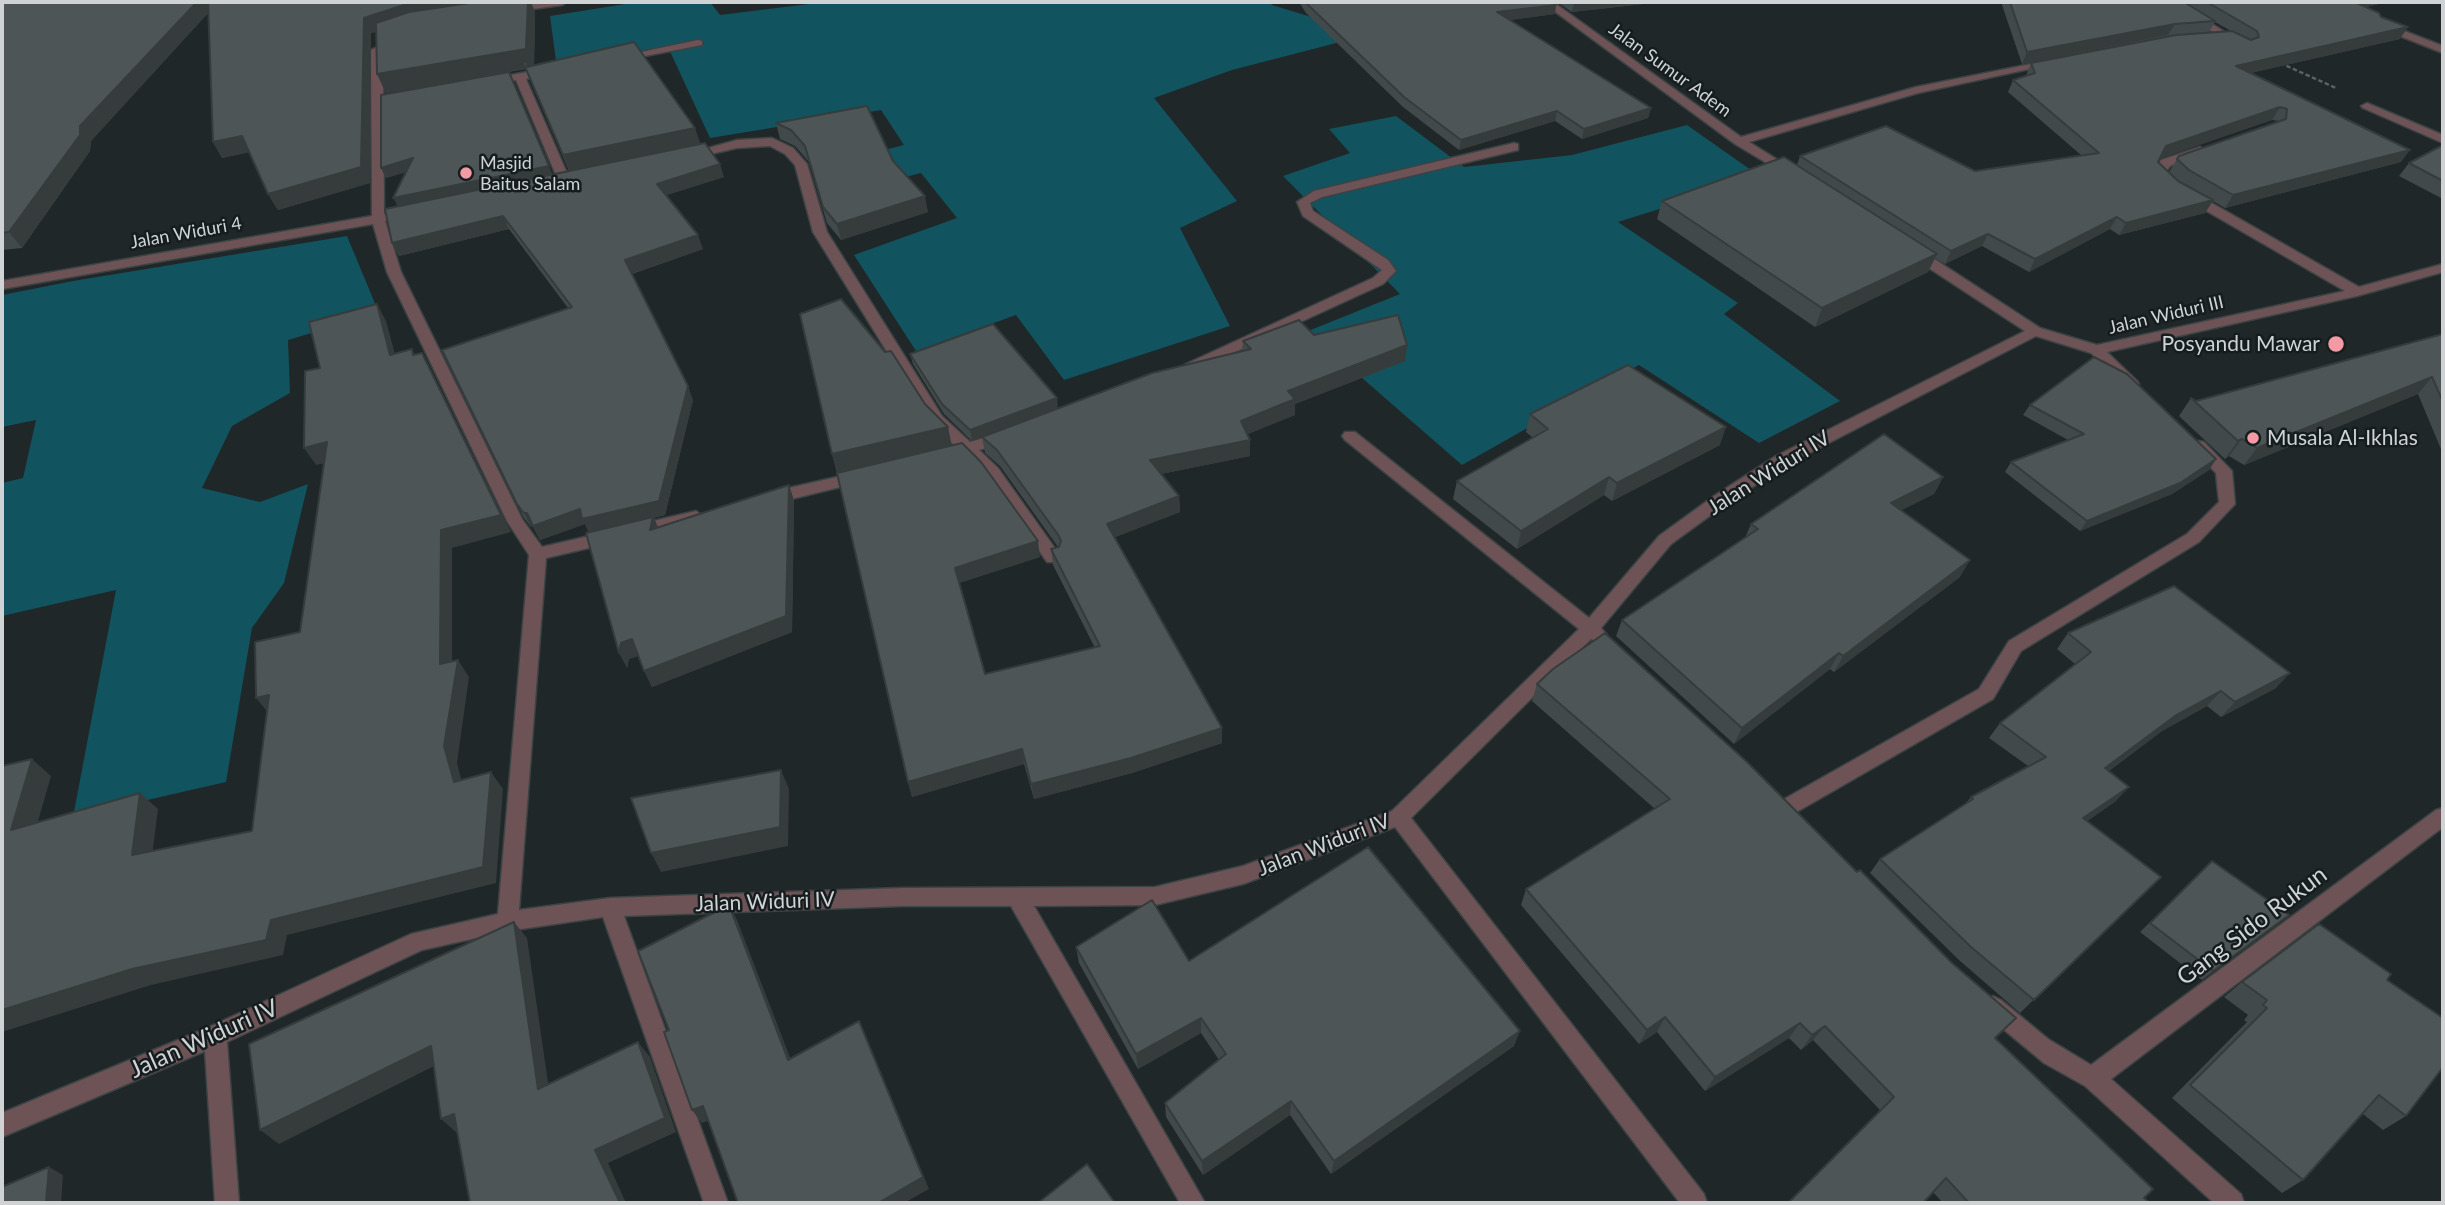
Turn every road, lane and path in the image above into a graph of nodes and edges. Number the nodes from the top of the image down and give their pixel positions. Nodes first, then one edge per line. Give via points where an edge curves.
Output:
1 (562, 2) edge
2 (1547, 2) edge
3 (2171, 2) edge
4 (495, 12) edge
5 (2378, 24) edge
6 (377, 37) edge
7 (2228, 37) junction
8 (2204, 39) edge
9 (698, 43) dead end
10 (2245, 47) joint
11 (2443, 50) edge
12 (2068, 60) edge
13 (602, 61) edge
14 (561, 69) edge
15 (520, 77) junction
16 (481, 83) edge
17 (390, 99) edge
18 (377, 101) junction
19 (2367, 106) joint
20 (2443, 139) edge
21 (1739, 141) junction
22 (2213, 146) edge
23 (1514, 147) dead end
24 (675, 158) edge
25 (564, 180) edge
26 (1807, 184) edge
27 (404, 214) edge
28 (378, 219) junction
29 (1898, 242) edge
30 (2443, 268) edge
31 (2, 285) edge
32 (2357, 292) junction
33 (2035, 331) junction
34 (2096, 350) junction
35 (1176, 372) edge
36 (2146, 397) edge
37 (1019, 431) edge
38 (2185, 434) edge
39 (1350, 436) dead end
40 (967, 451) junction
41 (927, 460) edge
42 (874, 473) edge
43 (755, 502) edge
44 (716, 512) edge
45 (538, 554) junction
46 (1053, 558) edge
47 (1591, 628) junction
48 (1612, 647) edge
49 (2443, 816) edge
50 (1399, 817) junction
51 (1803, 824) edge
52 (1017, 898) junction
53 (610, 907) junction
54 (508, 921) junction
55 (1978, 994) edge
56 (215, 1036) junction
57 (2093, 1078) junction
58 (2, 1125) edge
59 (227, 1203) edge
60 (716, 1203) edge
61 (1193, 1203) edge
62 (1695, 1203) edge
63 (2232, 1203) edge

1 - 4 street
2 - 21 street, Jalan Sumur Adem
3 - 7 street
5 - 11 street
6 - 18 street
7 - 8 street
7 - 10 street
9 - 13 street
10 - 19 path via 2334,86
12 - 21 street via 1916,90
14 - 15 street
15 - 16 street
15 - 25 street
17 - 18 street
18 - 28 street
19 - 20 street
21 - 26 street
22 - 32 street via 2165,163 2159,173 2176,188
23 - 35 street via 1318,194 1303,202 1308,212 1388,271 1378,281
24 - 40 street via 737,144 772,142 789,151 801,164 820,232 936,419
27 - 28 street, Jalan Widuri 4
28 - 31 street, Jalan Widuri 4
28 - 45 street via 394,272 515,521
29 - 33 street, Jalan Widuri III
30 - 32 street, Jalan Widuri III
32 - 34 street, Jalan Widuri III
33 - 34 street, Jalan Widuri III
33 - 47 street, Jalan Widuri IV via 1822,438 1720,500 1665,540
34 - 36 street
37 - 40 street
38 - 51 street via 2224,471 2227,504 2193,538 2015,646 1986,694 1781,803
39 - 47 street
40 - 41 street
40 - 46 street via 992,472
42 - 43 street
44 - 45 street
45 - 54 street
47 - 48 street
47 - 50 street, Jalan Widuri IV
49 - 57 street, Gang Sido Rukun
50 - 52 street, Jalan Widuri IV via 1243,875 1155,896
50 - 62 street
52 - 53 street, Jalan Widuri IV
52 - 61 street
53 - 54 street, Jalan Widuri IV
53 - 60 street
54 - 56 street, Jalan Widuri IV via 419,941
55 - 57 street via 2045,1053
56 - 58 street, Jalan Widuri IV
56 - 59 street
57 - 63 street

